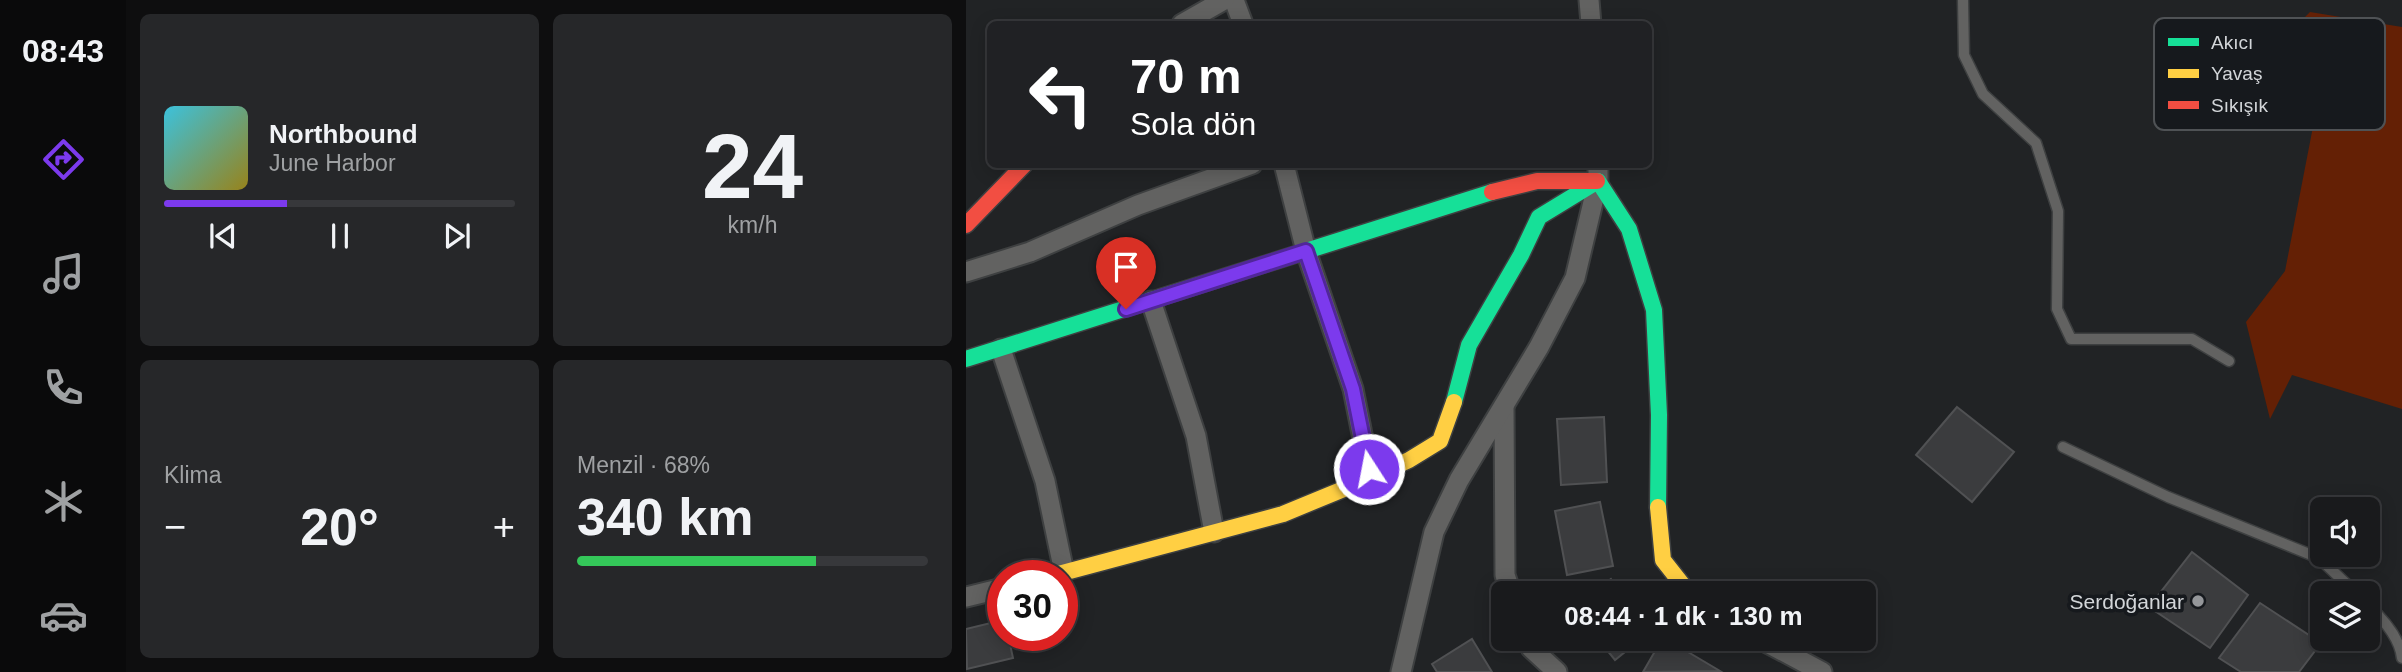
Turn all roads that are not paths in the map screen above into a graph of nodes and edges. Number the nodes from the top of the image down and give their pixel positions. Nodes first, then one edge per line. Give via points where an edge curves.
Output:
1 (1223, 0) edge
2 (1234, 0) edge
3 (1589, 0) edge
4 (1963, 0) edge
5 (1187, 21) edge
6 (1242, 21) edge
7 (1591, 21) edge
8 (1021, 168) edge
9 (1241, 168) edge
10 (1285, 168) edge
11 (1598, 173) edge
12 (966, 225) edge
13 (1306, 251) junction
14 (966, 272) edge
15 (1151, 301) junction
16 (1001, 349) junction
17 (966, 359) edge
18 (2229, 361) dead end
19 (1504, 406) junction
20 (2063, 447) dead end
21 (1368, 479) junction
22 (1214, 532) junction
23 (1055, 560) edge
24 (1078, 568) edge
25 (1507, 581) edge
26 (1680, 581) edge
27 (2343, 581) edge
28 (987, 592) edge
29 (966, 597) edge
30 (2380, 616) edge
31 (1534, 651) edge
32 (1783, 651) edge
33 (2402, 658) edge
34 (1401, 672) edge
35 (1557, 672) edge
36 (1822, 672) edge

1 - 5 street
2 - 6 street
3 - 7 street
4 - 18 lane via 1964,55 1983,94 2036,143 2040,154 2058,211 2057,309 2071,339 2192,339
8 - 12 street
9 - 14 street via 1138,205 1030,252
10 - 13 street
11 - 13 street via 1468,197
11 - 19 street via 1575,278
11 - 21 street via 1539,217 1469,345 1440,440
11 - 26 street via 1629,229 1654,310 1657,493 1663,560
13 - 15 street
13 - 21 street via 1353,389
15 - 16 street
15 - 22 street via 1196,436
16 - 17 street
16 - 23 street via 1045,481
19 - 25 street
19 - 34 street via 1458,480 1434,532
20 - 27 lane via 2168,498 2319,558
21 - 22 street via 1283,514
22 - 24 street
28 - 29 street
30 - 33 lane
31 - 35 street
32 - 36 street

